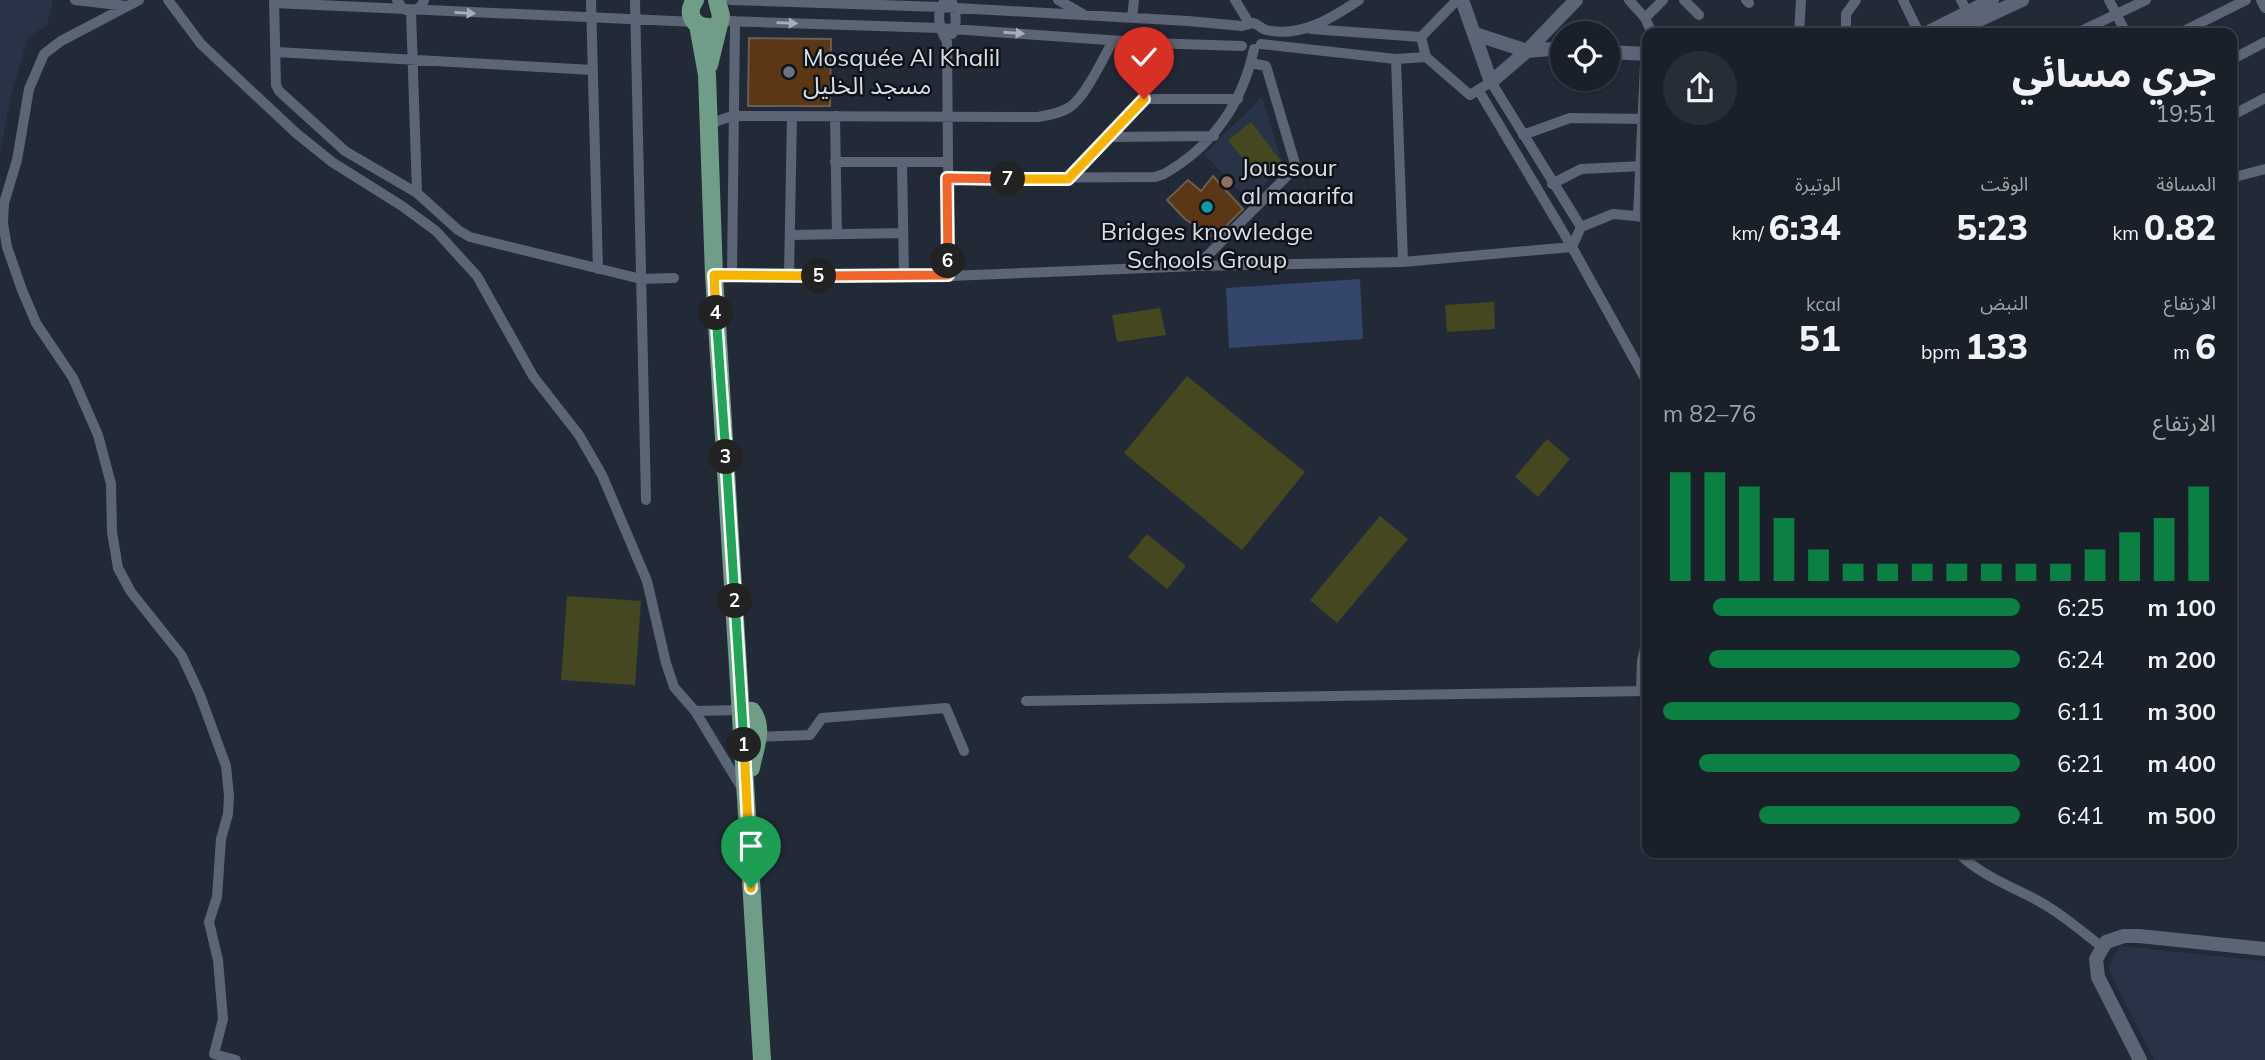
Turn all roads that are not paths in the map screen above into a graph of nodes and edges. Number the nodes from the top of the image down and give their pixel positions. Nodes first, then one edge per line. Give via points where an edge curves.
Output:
1 (75, 0) edge
2 (139, 0) edge
3 (168, 0) edge
4 (397, 0) edge
5 (424, 0) edge
6 (591, 0) edge
7 (635, 0) edge
8 (695, 0) edge
9 (717, 0) edge
10 (734, 0) edge
11 (1058, 0) edge
12 (1134, 0) edge
13 (1235, 0) edge
14 (1460, 0) edge
15 (1576, 0) edge
16 (1629, 0) edge
17 (1663, 0) edge
18 (1684, 0) edge
19 (1801, 0) edge
20 (1856, 0) edge
21 (1903, 0) edge
22 (1992, 0) edge
23 (2022, 0) edge
24 (2109, 0) edge
25 (2146, 0) edge
26 (2246, 0) edge
27 (2261, 0) edge
28 (274, 1) edge
29 (791, 1) edge
30 (1356, 1) edge
31 (833, 2) edge
32 (942, 4) edge
33 (953, 4) edge
34 (128, 6) junction
35 (2265, 8) edge
36 (411, 11) junction
37 (1967, 12) edge
38 (1084, 15) junction
39 (1699, 15) dead end
40 (2116, 15) junction
41 (1132, 18) junction
42 (1645, 18) junction
43 (592, 19) junction
44 (634, 20) junction
45 (724, 21) junction
46 (697, 24) junction
47 (1245, 25) junction
48 (939, 28) junction
49 (1650, 28) edge
50 (1799, 28) edge
51 (1846, 28) edge
52 (1917, 28) edge
53 (1937, 28) edge
54 (1955, 28) edge
55 (2088, 28) edge
56 (2123, 28) edge
57 (2190, 28) edge
58 (955, 29) junction
59 (1299, 30) junction
60 (1475, 34) junction
61 (1421, 37) junction
62 (1113, 41) junction
63 (1261, 41) junction
64 (947, 42) junction
65 (1150, 43) junction
66 (2264, 44) edge
67 (1242, 46) junction
68 (1550, 49) edge
69 (1533, 50) junction
70 (276, 52) junction
71 (1550, 54) edge
72 (1620, 54) edge
73 (1426, 57) junction
74 (2237, 57) edge
75 (1396, 59) junction
76 (1642, 59) edge
77 (413, 60) junction
78 (1642, 60) edge
79 (1620, 61) edge
80 (1251, 63) junction
81 (593, 70) junction
82 (707, 75) junction
83 (1485, 86) junction
84 (2265, 98) edge
85 (1144, 99) junction
86 (1238, 99) junction
87 (2237, 113) edge
88 (732, 116) junction
89 (792, 116) junction
90 (835, 116) junction
91 (946, 118) junction
92 (1642, 119) edge
93 (709, 124) junction
94 (1523, 135) junction
95 (1214, 136) junction
96 (1109, 137) junction
97 (835, 162) junction
98 (946, 162) junction
99 (902, 163) junction
100 (1642, 165) edge
101 (2265, 169) edge
102 (2237, 176) edge
103 (947, 178) junction
104 (1068, 179) junction
105 (1552, 184) junction
106 (417, 193) junction
107 (1642, 217) edge
108 (1581, 227) junction
109 (903, 233) junction
110 (836, 234) junction
111 (791, 235) junction
112 (1572, 247) junction
113 (1403, 262) junction
114 (1197, 266) junction
115 (598, 269) junction
116 (723, 274) junction
117 (948, 275) junction
118 (789, 276) junction
119 (904, 276) junction
120 (674, 278) dead end
121 (640, 279) junction
122 (1642, 373) edge
123 (646, 500) dead end
124 (1642, 691) edge
125 (1026, 701) dead end
126 (743, 710) junction
127 (695, 711) junction
128 (758, 737) junction
129 (964, 751) dead end
130 (746, 796) junction
131 (1965, 858) edge
132 (2102, 947) junction
133 (2265, 949) edge
134 (236, 1060) edge
135 (762, 1060) edge
136 (2140, 1060) edge

1 - 34 street
2 - 34 street
3 - 127 street via 201,44 296,133 332,162 427,223 477,276 533,376 579,435 602,475 650,591 669,674 680,696
4 - 36 street
5 - 36 street
6 - 43 street
7 - 44 street
8 - 46 main road via 690,13
9 - 45 main road
10 - 29 street
11 - 38 street
12 - 41 street
13 - 47 street
14 - 60 street
14 - 61 street
15 - 69 street
16 - 42 street
17 - 42 street
18 - 39 street
19 - 50 street
20 - 51 street via 1846,14
21 - 52 street
22 - 37 street
23 - 37 street
24 - 40 street
25 - 40 street
26 - 57 street
27 - 35 street
28 - 36 street
28 - 70 street
29 - 31 street
30 - 59 street
31 - 32 street
32 - 33 street
32 - 48 street
33 - 38 street
33 - 58 street
34 - 134 street via 50,47 38,62 3,223 7,247 36,323 73,378 98,435 111,484 118,568 131,592 182,656 226,765 228,814 221,839 217,897 209,922 223,1019 214,1054
36 -> 43 street
36 - 77 street
37 - 53 street
37 - 54 street
38 - 41 street
40 - 55 street
40 - 56 street
41 - 47 street
42 - 49 street
43 - 44 street
43 - 81 street
44 - 46 street
44 - 121 street
45 - 46 main road via 709,27
45 -> 48 street
45 - 82 main road
45 - 88 street
46 - 82 main road
47 - 63 street via 1256,23
47 - 67 street via 1238,37
48 - 58 street
48 - 64 street
58 -> 62 street
58 - 64 street
59 - 61 street
59 - 63 street
60 - 69 street
60 - 83 street
61 - 73 street
62 - 65 street
62 - 91 street via 1078,101 1068,109 1038,117
63 - 67 street
63 - 75 street
63 - 80 street
64 - 91 street
65 - 67 street
65 - 85 street
66 - 74 street
68 - 69 street
69 - 71 street
69 - 83 street
70 - 77 street
70 - 106 street via 279,91 345,151
72 - 76 street
73 - 75 street
73 - 83 street via 1470,95
75 - 113 street
77 - 81 street
77 - 106 street
78 - 79 street
80 - 86 street
80 - 114 street via 1266,66 1296,167
81 - 115 street
82 - 93 main road
83 - 94 street
83 - 112 street
84 - 87 street
85 - 86 street
85 - 96 street
86 - 95 street
88 - 89 street
88 - 93 street
88 - 116 street
89 - 90 street
89 - 111 street
90 - 91 street
90 - 97 street
91 - 98 street
92 - 94 street via 1570,118
93 - 116 main road
94 - 105 street
95 - 96 street
95 - 104 street via 1173,169 1155,177
96 - 104 street
97 - 99 street
97 - 110 street
98 - 99 street
98 - 103 street
99 - 109 street
100 - 105 street via 1581,169
101 - 102 street
103 - 104 street
103 - 117 street
105 - 108 street
106 - 115 street via 470,237
107 - 108 street via 1613,214
108 - 112 street
109 - 110 street
109 - 119 street
110 - 111 street
111 - 118 street
112 - 113 street
112 - 122 street
113 - 114 street
114 - 117 street
115 - 121 street
116 - 118 street
116 - 126 main road
117 - 119 street
118 - 119 street
120 - 121 street
121 - 123 street
124 - 125 street
126 - 127 street
126 - 128 main road via 754,713
126 - 130 main road
127 - 130 street
128 - 129 street via 810,735 822,718 946,708
128 - 130 main road
130 - 135 main road
131 - 132 street via 2003,885 2059,914
132 - 133 street via 2113,938 2138,936
132 - 136 street via 2096,959 2098,977

